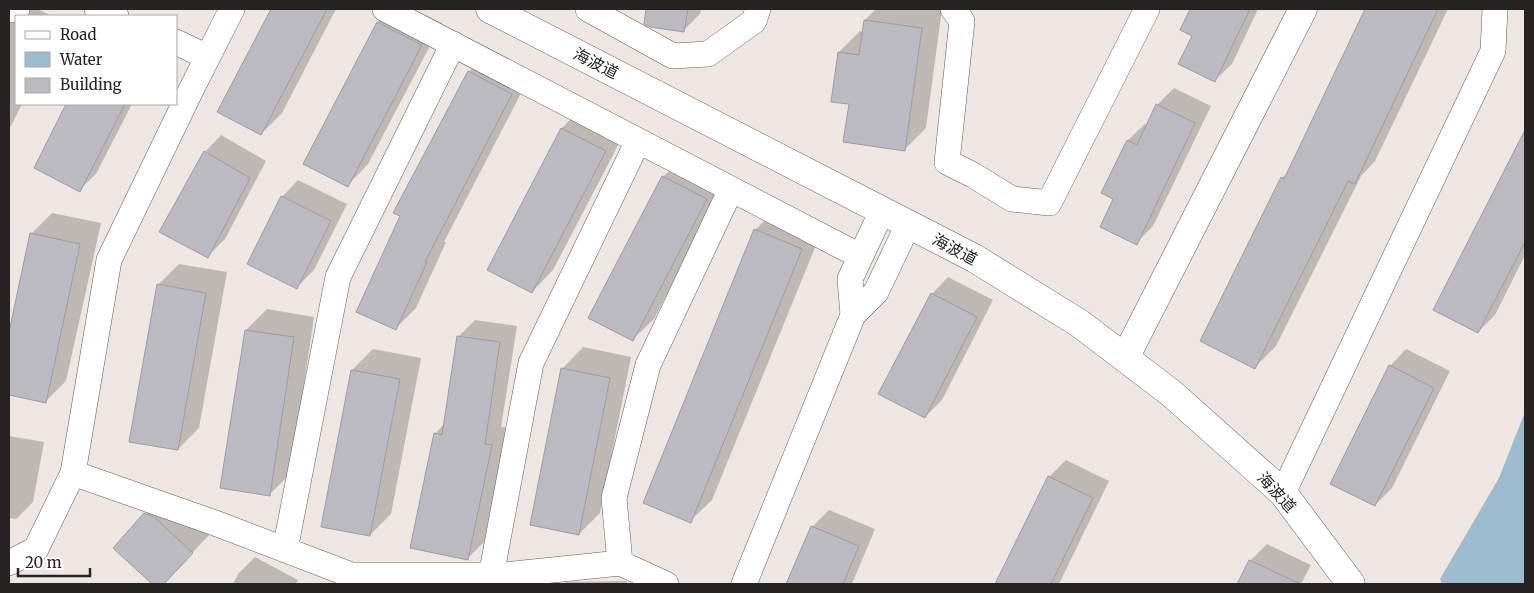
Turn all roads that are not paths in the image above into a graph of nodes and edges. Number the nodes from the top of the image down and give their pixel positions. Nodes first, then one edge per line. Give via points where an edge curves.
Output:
1 (17, 9) edge
2 (97, 9) edge
3 (232, 9) edge
4 (385, 9) edge
5 (490, 9) edge
6 (588, 9) edge
7 (758, 9) edge
8 (953, 9) edge
9 (1147, 9) edge
10 (1303, 9) edge
11 (1495, 9) edge
12 (9, 10) edge
13 (113, 15) edge
14 (178, 43) edge
15 (452, 44) junction
16 (207, 57) junction
17 (638, 141) junction
18 (731, 189) junction
19 (882, 211) junction
20 (908, 225) junction
21 (860, 256) junction
22 (853, 315) junction
23 (1125, 358) junction
24 (73, 473) junction
25 (1283, 493) junction
26 (285, 550) junction
27 (9, 563) edge
28 (620, 563) junction
29 (491, 576) junction
30 (666, 584) edge
31 (744, 584) edge
32 (1351, 584) edge

1 - 12 street
2 - 13 street
3 - 16 street
4 - 15 street
5 - 19 street, 海波道
6 - 7 street via 673,56 708,54 754,21
8 - 9 street via 962,21 947,162 1012,199 1049,203
10 - 23 street
11 - 25 street via 1493,51
14 - 16 street
15 - 17 street
15 - 26 street via 338,277
16 - 24 street via 109,260
17 - 18 street
17 - 29 street via 531,363
18 - 21 street
18 - 28 street via 648,365 614,498
19 - 20 street, 海波道
19 - 21 street
20 - 22 street via 876,292
20 - 23 street, 海波道 via 974,258 1079,324
21 - 22 street via 850,279
22 - 31 street
23 - 25 street, 海波道 via 1171,393
24 - 26 street
24 - 27 street via 36,549
25 - 32 street, 海波道
26 - 29 street via 351,575
28 - 29 street
28 - 30 street

